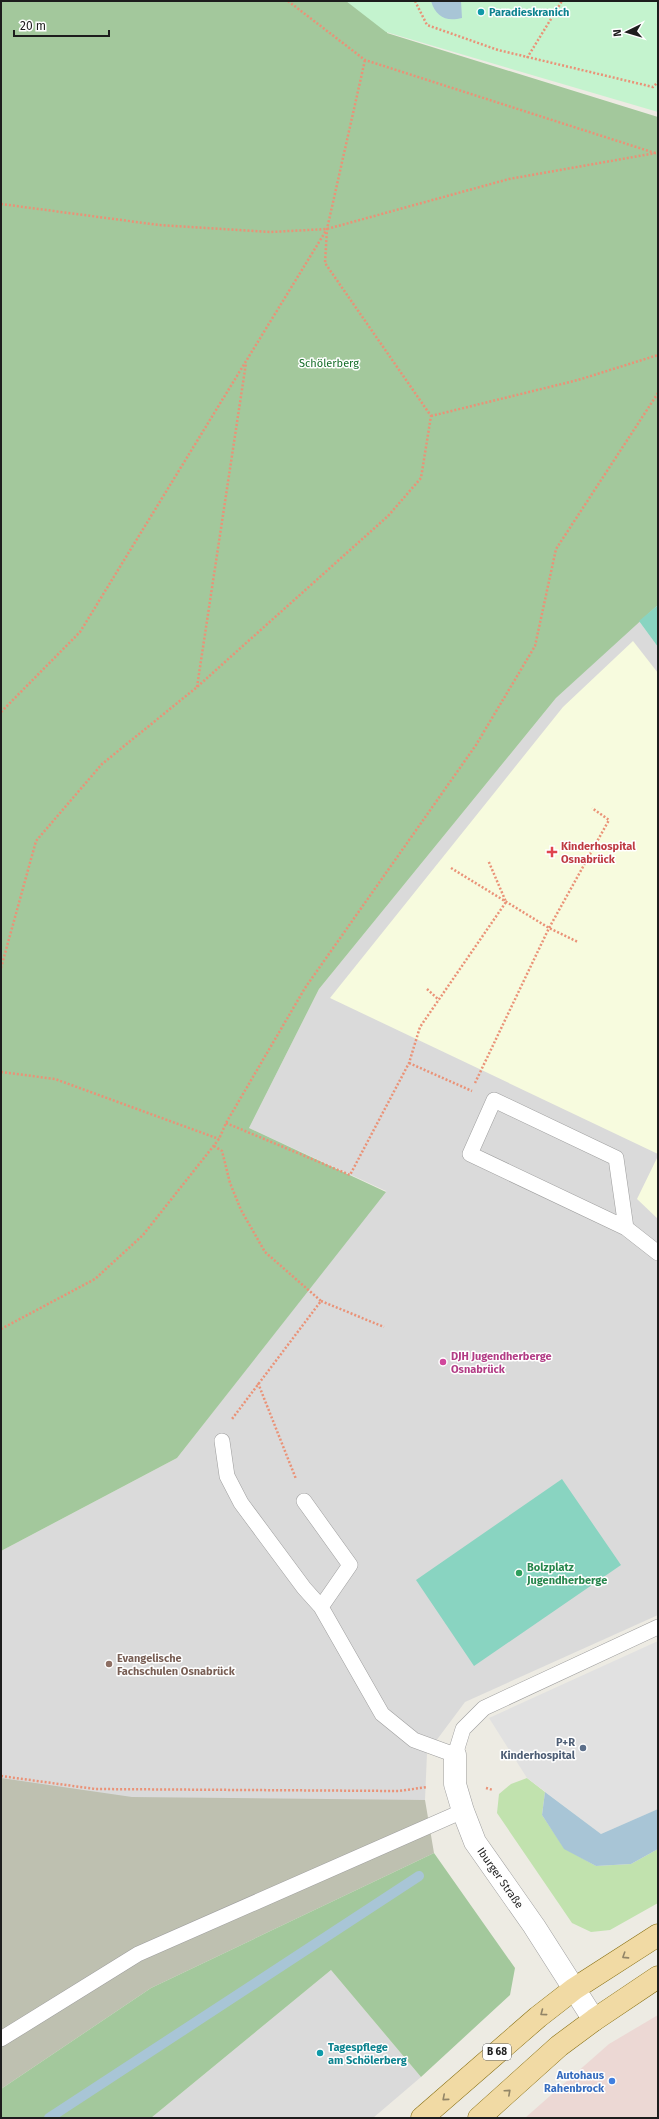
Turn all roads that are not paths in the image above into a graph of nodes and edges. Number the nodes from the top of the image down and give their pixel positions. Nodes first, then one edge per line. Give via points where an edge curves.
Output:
1 (626, 1228) junction
2 (658, 1253) edge
3 (222, 1441) road end
4 (304, 1501) road end
5 (322, 1608) junction
6 (658, 1627) edge
7 (455, 1755) junction
8 (463, 1812) junction
9 (658, 1935) edge
10 (658, 1977) edge
11 (574, 1989) junction
12 (594, 2020) junction
13 (1, 2039) edge
14 (422, 2118) edge
15 (478, 2118) edge

1 - 1 lane via 616,1158 494,1100 470,1154
1 - 2 lane
3 - 5 lane via 227,1476 241,1503 304,1588
4 - 5 lane via 350,1565
5 - 7 lane via 382,1714 414,1740
6 - 7 lane via 484,1708 463,1729
7 - 8 street, Iburger Straße via 455,1784
8 - 11 street, Iburger Straße via 475,1842 534,1926
8 - 13 lane via 138,1954
9 -> 11 main road, B 68
10 - 12 main road
11 - 12 street, Iburger Straße
11 -> 14 main road, B 68
15 -> 12 main road via 560,2046

